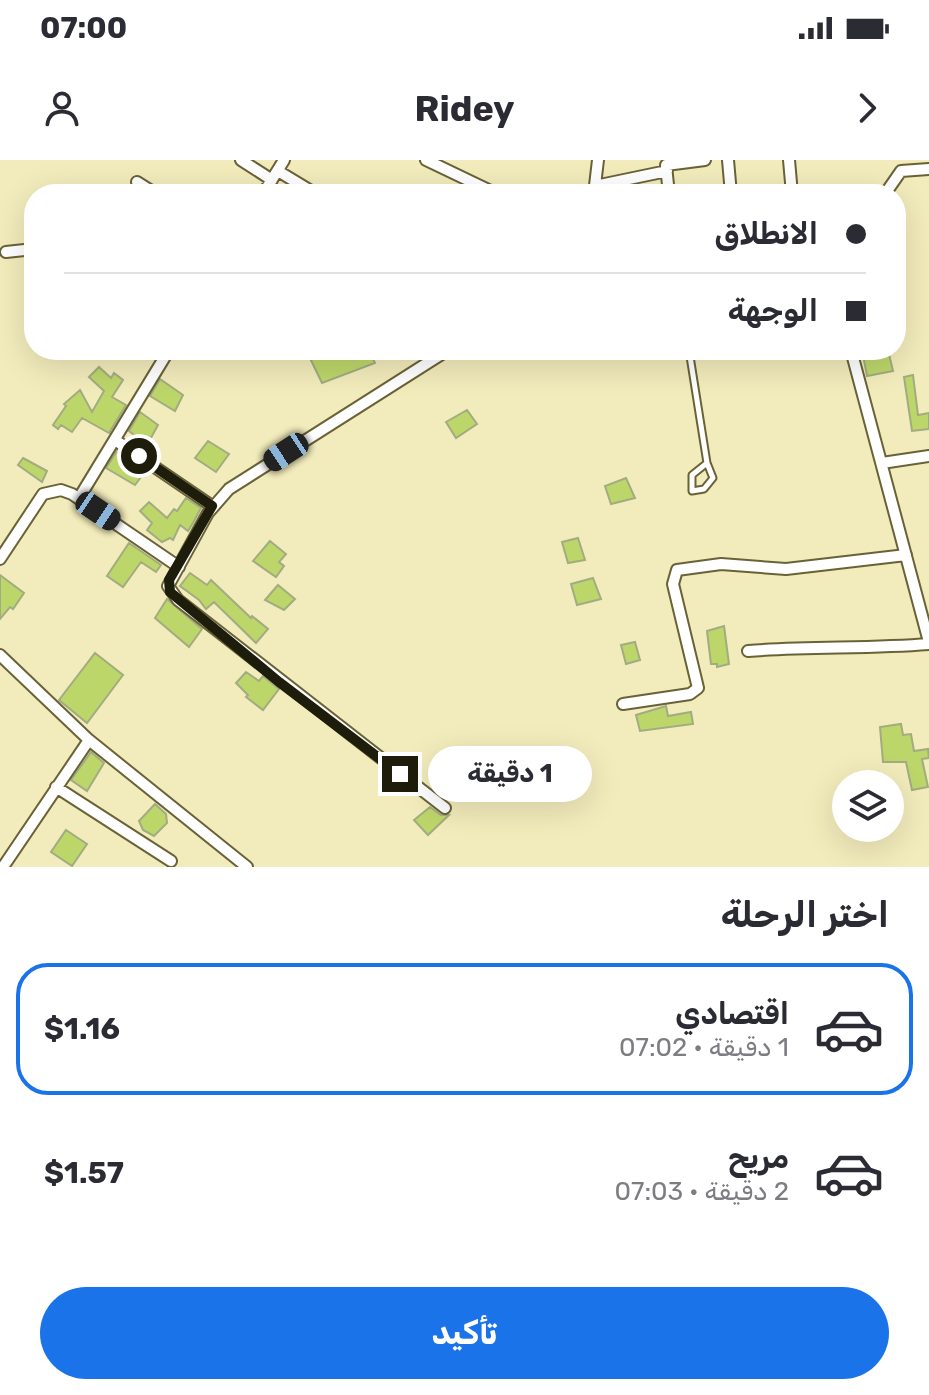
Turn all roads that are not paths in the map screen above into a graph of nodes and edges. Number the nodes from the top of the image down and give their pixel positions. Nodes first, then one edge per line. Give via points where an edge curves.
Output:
1 (241, 160) edge
2 (284, 160) edge
3 (426, 160) edge
4 (598, 160) edge
5 (705, 160) edge
6 (728, 160) edge
7 (789, 160) edge
8 (904, 164) edge
9 (666, 166) edge
10 (929, 169) edge
11 (275, 175) junction
12 (137, 182) dead end
13 (140, 184) edge
14 (269, 184) edge
15 (294, 184) edge
16 (476, 184) edge
17 (596, 184) edge
18 (613, 184) edge
19 (730, 184) edge
20 (791, 184) edge
21 (890, 184) edge
22 (24, 250) edge
23 (6, 252) dead end
24 (163, 360) edge
25 (432, 360) edge
26 (691, 360) edge
27 (854, 360) edge
28 (115, 440) junction
29 (929, 456) edge
30 (707, 463) junction
31 (882, 463) junction
32 (79, 498) junction
33 (212, 506) junction
34 (906, 555) junction
35 (0, 559) edge
36 (179, 567) junction
37 (929, 643) edge
38 (748, 651) dead end
39 (0, 655) edge
40 (623, 704) dead end
41 (89, 740) junction
42 (56, 787) junction
43 (445, 808) dead end
44 (171, 861) dead end
45 (3, 867) edge
46 (247, 867) edge

1 - 11 street
2 - 11 street
3 - 16 street
4 - 17 street
5 - 9 street
6 - 19 street
7 - 20 street
8 - 10 street
8 - 21 street
9 - 18 street
11 - 14 street
11 - 15 street
12 - 13 street
22 - 23 street
24 - 28 street
25 - 33 street via 229,489
26 - 30 lane
27 - 31 street
28 - 32 street
28 - 33 street
29 - 31 street
30 - 30 lane via 713,478 704,489 692,491 692,475
31 - 34 street
32 - 35 street via 61,490 43,494
32 - 36 street
33 - 36 street
34 - 37 street
34 - 40 street via 786,569 721,564 677,570 673,584 698,688 690,694
36 - 43 street via 168,586 178,600
37 - 38 street
39 - 41 street
41 - 42 street
41 - 46 street
42 - 44 street
42 - 45 street

